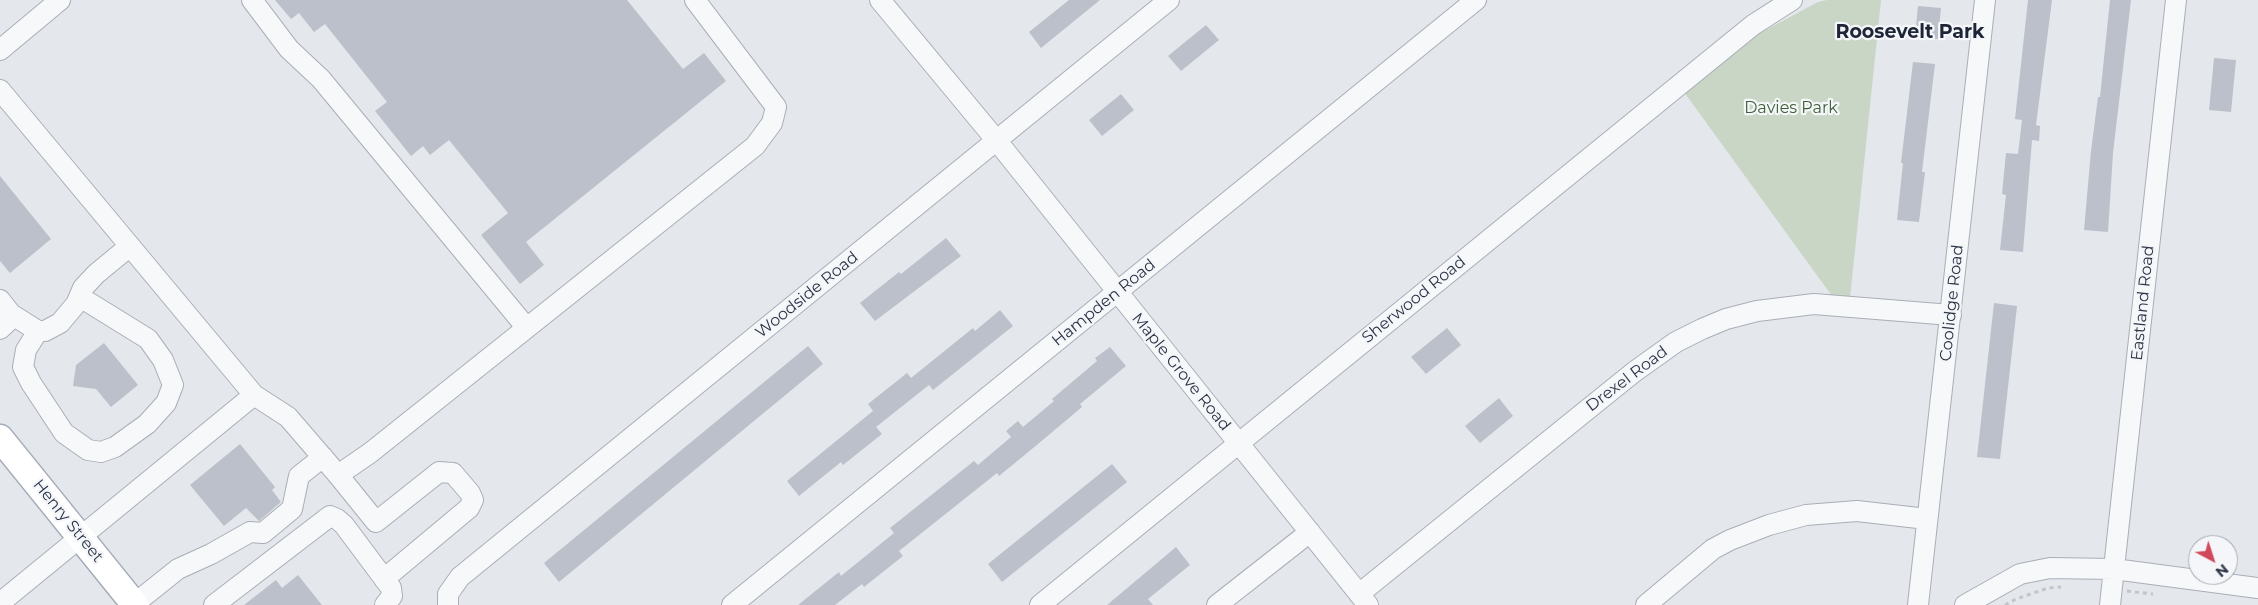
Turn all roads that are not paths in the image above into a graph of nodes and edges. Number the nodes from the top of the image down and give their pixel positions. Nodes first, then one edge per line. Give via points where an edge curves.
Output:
1 (60, 0) edge
2 (252, 0) edge
3 (695, 0) edge
4 (880, 0) edge
5 (1169, 0) edge
6 (1476, 0) edge
7 (1792, 0) edge
8 (1985, 0) edge
9 (2176, 0) edge
10 (0, 50) edge
11 (0, 90) edge
12 (997, 141) junction
13 (130, 246) junction
14 (1117, 292) junction
15 (80, 297) junction
16 (0, 300) edge
17 (1951, 315) junction
18 (7, 323) edge
19 (526, 327) junction
20 (38, 331) junction
21 (254, 395) junction
22 (0, 438) edge
23 (1238, 444) junction
24 (323, 457) junction
25 (338, 475) junction
26 (1927, 519) junction
27 (376, 522) junction
28 (1310, 532) junction
29 (81, 538) junction
30 (355, 540) junction
31 (2114, 570) junction
32 (384, 579) junction
33 (2258, 588) edge
34 (448, 599) edge
35 (1363, 600) edge
36 (0, 603) edge
37 (386, 604) edge
38 (135, 605) edge
39 (214, 605) edge
40 (732, 605) edge
41 (1040, 605) edge
42 (1217, 605) edge
43 (1646, 605) edge
44 (1918, 605) edge
45 (1964, 605) edge
46 (2110, 605) edge

1 - 10 street
2 - 19 street via 289,49 321,79
3 - 19 street via 776,107 772,123 755,146
4 - 12 street, Maple Grove Road
5 - 12 street, Woodside Road
6 - 14 street, Hampden Road
7 - 23 street, Sherwood Road via 1753,25
8 - 17 street, Coolidge Road
9 - 31 street, Eastland Road
11 - 13 street
12 - 14 street, Maple Grove Road
12 - 34 street, Woodside Road via 460,577
13 - 15 street via 96,274 83,288
13 - 21 street
14 - 23 street, Maple Grove Road
14 - 40 street, Hampden Road
15 - 20 street via 60,322 45,331
15 - 20 street via 148,339 163,360 173,385 166,402 147,424 115,447 101,452 88,450 64,433 22,366 26,350
16 - 18 street
17 - 26 street, Coolidge Road
17 - 35 street, Drexel Road via 1814,304 1757,311 1702,329 1676,342 1634,372
18 - 20 street
19 - 25 street via 370,453
21 - 24 street via 288,417
21 - 29 street
22 - 29 main road, Henry Street
23 - 28 street, Maple Grove Road
23 - 41 street, Sherwood Road
24 - 25 street
24 - 38 street via 299,476 292,510 263,533 250,532 178,569
25 - 27 street
26 - 43 street via 1857,511 1806,515 1769,525 1713,549
26 - 44 street, Coolidge Road
27 - 30 street
27 - 32 street via 439,472 453,473 473,500 469,508
28 - 35 street, Maple Grove Road
28 - 42 street
29 - 36 street
29 - 38 main road, Henry Street
30 - 32 street
30 - 39 street via 337,519 330,516
31 - 33 street
31 - 45 street via 2050,568 2020,574
31 - 46 street, Eastland Road
32 - 37 street via 391,588 392,596

